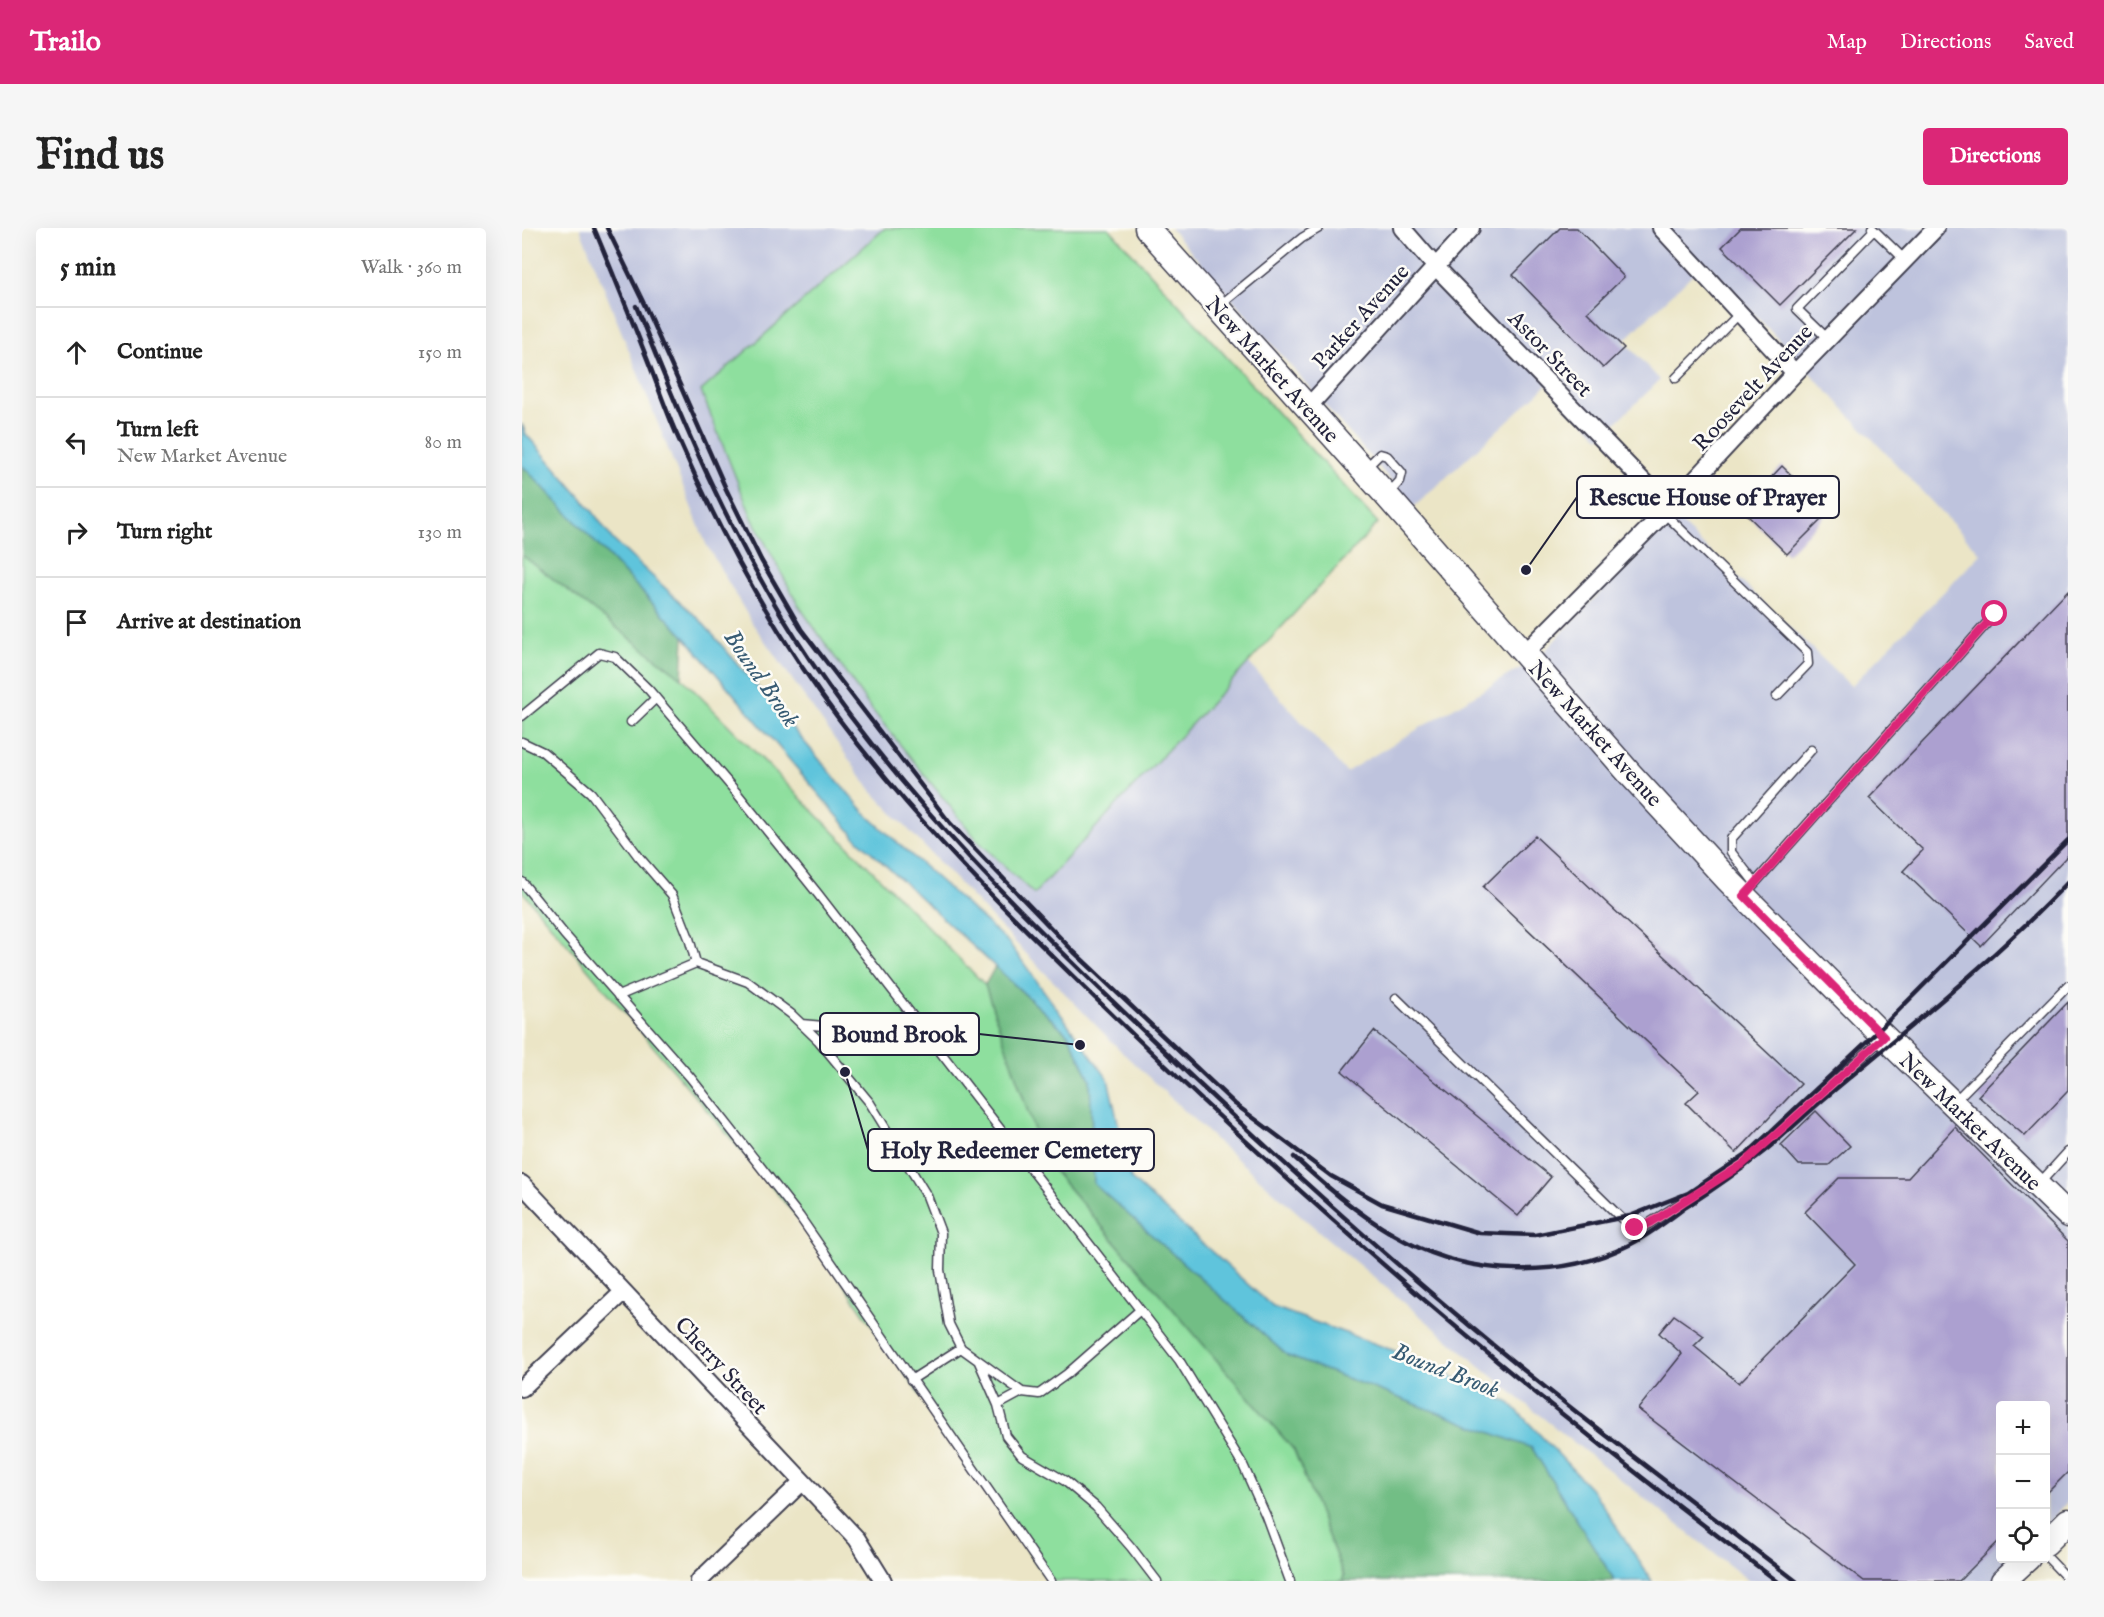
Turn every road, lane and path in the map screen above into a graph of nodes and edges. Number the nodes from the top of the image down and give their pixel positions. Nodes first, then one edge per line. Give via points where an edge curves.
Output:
1 (1147, 228) edge
2 (1319, 228) edge
3 (1402, 228) edge
4 (1471, 228) edge
5 (1661, 228) edge
6 (1936, 228) edge
7 (1873, 229) edge
8 (1904, 260) junction
9 (1435, 266) junction
10 (1218, 307) junction
11 (1740, 313) junction
12 (1828, 339) junction
13 (1796, 373) junction
14 (1676, 378) dead end
15 (1307, 408) junction
16 (1666, 510) junction
17 (1995, 614) dead end
18 (1525, 653) junction
19 (1777, 696) dead end
20 (656, 698) junction
21 (522, 716) edge
22 (631, 722) dead end
23 (522, 742) edge
24 (1811, 750) dead end
25 (522, 882) edge
26 (1749, 889) junction
27 (696, 963) junction
28 (2068, 986) edge
29 (618, 996) junction
30 (1396, 998) dead end
31 (915, 1020) junction
32 (801, 1024) junction
33 (1884, 1037) junction
34 (1952, 1104) junction
35 (2068, 1152) edge
36 (522, 1184) edge
37 (2038, 1185) junction
38 (2068, 1215) edge
39 (623, 1292) junction
40 (1140, 1310) junction
41 (961, 1348) junction
42 (979, 1360) junction
43 (911, 1380) junction
44 (522, 1388) edge
45 (1022, 1392) junction
46 (998, 1405) junction
47 (802, 1482) junction
48 (2068, 1521) edge
49 (2050, 1539) edge
50 (2050, 1560) edge
51 (2023, 1563) edge
52 (2068, 1579) edge
53 (699, 1581) edge
54 (883, 1581) edge
55 (1051, 1581) edge
56 (1156, 1581) edge
57 (1290, 1581) edge
58 (2004, 1581) edge

1 - 10 main road, New Market Avenue
2 - 10 lane
3 - 9 street, Astor Street
4 - 9 street, Parker Avenue
5 - 11 street
6 - 8 street, Roosevelt Avenue
7 - 8 lane
7 - 12 lane via 1797,309
8 - 12 street, Roosevelt Avenue
9 - 15 street, Parker Avenue
9 - 16 street, Astor Street
10 - 15 main road, New Market Avenue
11 - 13 street
11 - 14 lane
12 - 13 street, Roosevelt Avenue
13 - 16 street, Roosevelt Avenue
15 - 18 main road, New Market Avenue
16 - 18 street, Roosevelt Avenue
16 - 19 lane via 1807,652 1808,663
17 - 26 lane
18 - 26 main road, New Market Avenue via 1630,774
20 - 21 lane via 615,657 599,653
20 - 22 lane
20 - 31 lane via 811,885
23 - 27 lane via 543,752 591,794 672,895
24 - 26 lane via 1731,839 1731,852
25 - 29 lane
26 - 33 main road, New Market Avenue
27 - 29 lane
27 - 32 lane via 748,982
28 - 34 lane
29 - 43 lane via 690,1077 800,1217
30 - 33 lane via 1635,1228 1645,1226 1743,1164
31 - 32 lane via 846,1028
31 - 40 lane
32 - 41 lane via 870,1103 927,1196 941,1233 940,1270 949,1324
33 - 34 main road, New Market Avenue
34 - 37 main road, New Market Avenue
35 - 37 lane
36 - 39 street, Cherry Street
37 - 38 main road, New Market Avenue
39 - 44 street
39 - 47 street, Cherry Street
40 - 45 lane via 1048,1388 1039,1394
40 - 57 lane via 1179,1360 1243,1465
41 - 42 lane
41 - 43 lane
42 - 45 lane
42 - 46 lane
43 - 55 lane
45 - 46 lane
46 - 56 lane via 1006,1436 1022,1456 1096,1507
47 - 53 street
47 - 54 street, Cherry Street via 857,1539
48 - 49 main road
50 - 52 lane
51 - 58 main road

